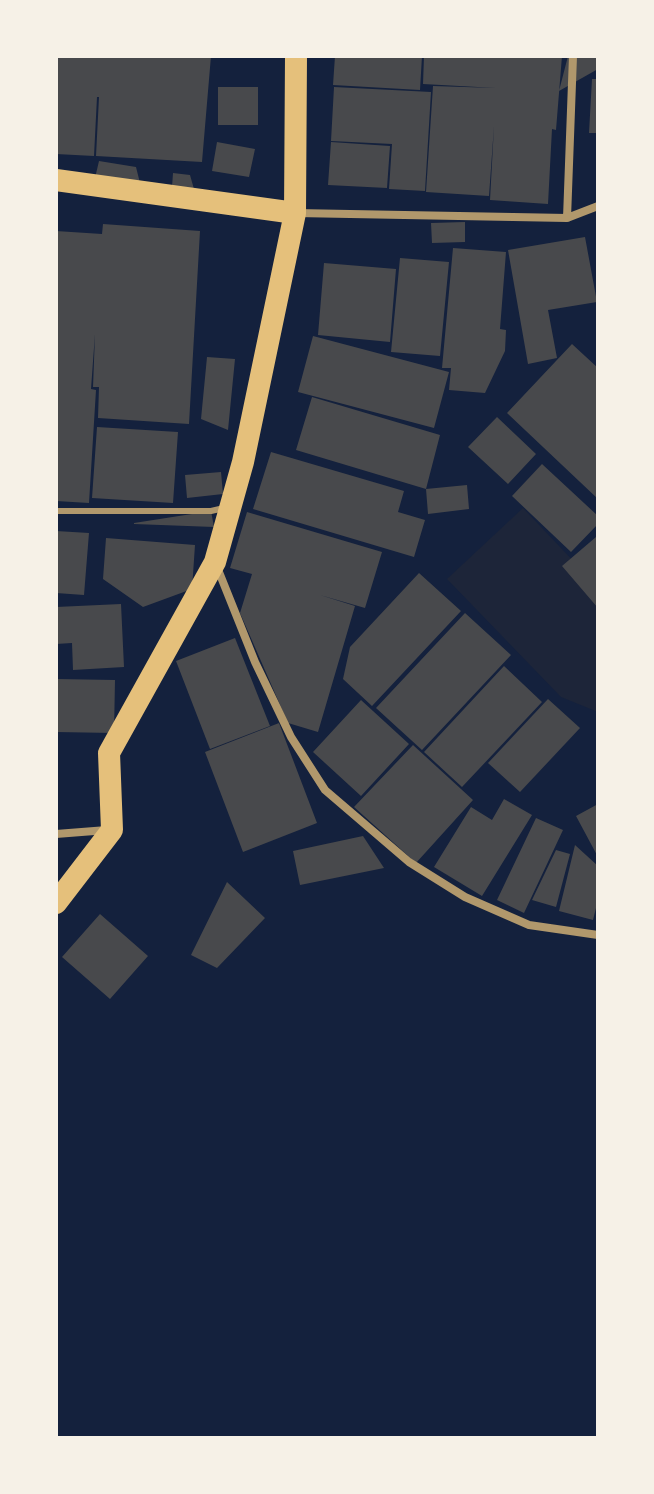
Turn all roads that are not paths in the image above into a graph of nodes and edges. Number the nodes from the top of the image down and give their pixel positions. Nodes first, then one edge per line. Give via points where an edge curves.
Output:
1 (296, 56) edge
2 (573, 56) edge
3 (56, 180) edge
4 (598, 206) edge
5 (295, 213) junction
6 (567, 218) junction
7 (231, 507) junction
8 (56, 511) edge
9 (215, 562) junction
10 (112, 830) junction
11 (56, 834) edge
12 (56, 903) edge
13 (598, 935) edge

1 - 5 highway
2 - 6 street
3 - 5 highway
4 - 6 street
5 - 6 street
5 - 7 highway
7 - 8 lane
7 - 9 highway
9 - 10 highway via 109,753
9 - 13 street via 291,737 325,790 409,862 465,897 529,925
10 - 11 street
10 - 12 highway

